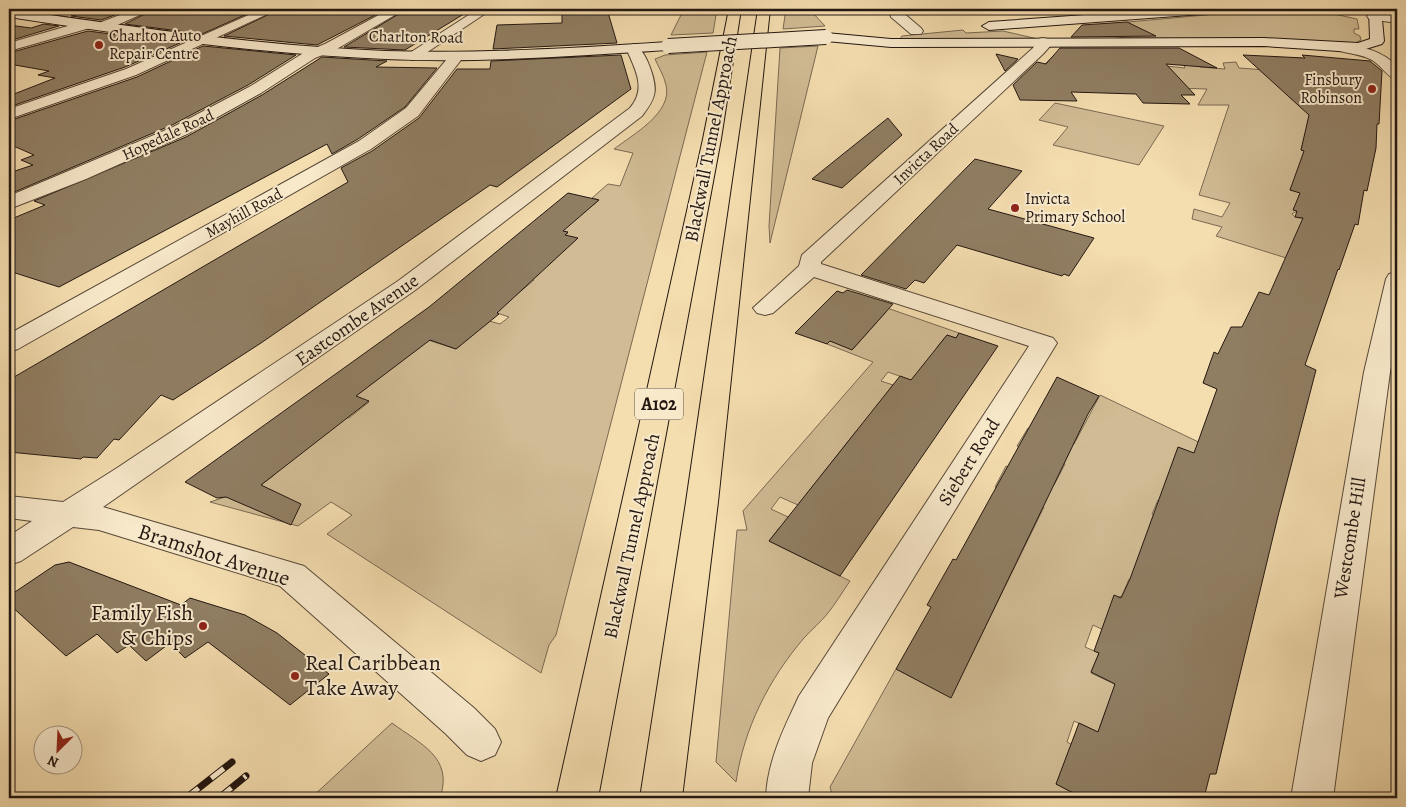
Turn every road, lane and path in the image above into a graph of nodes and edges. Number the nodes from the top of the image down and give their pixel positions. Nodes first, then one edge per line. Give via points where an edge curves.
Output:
1 (147, 9) edge
2 (272, 9) edge
3 (399, 9) edge
4 (486, 9) edge
5 (735, 9) edge
6 (764, 9) edge
7 (1216, 9) edge
8 (1372, 11) edge
9 (9, 13) edge
10 (896, 14) dead end
11 (1113, 18) junction
12 (1397, 19) edge
13 (85, 24) junction
14 (101, 27) junction
15 (974, 27) dead end
16 (958, 29) dead end
17 (916, 31) junction
18 (890, 38) junction
19 (204, 40) junction
20 (1113, 41) junction
21 (1377, 41) junction
22 (1043, 42) junction
23 (9, 47) edge
24 (1339, 47) junction
25 (633, 48) junction
26 (320, 51) junction
27 (412, 56) junction
28 (458, 56) junction
29 (1385, 60) junction
30 (1397, 75) edge
31 (9, 114) edge
32 (9, 203) edge
33 (810, 268) junction
34 (1397, 279) edge
35 (765, 308) dead end
36 (9, 344) edge
37 (9, 507) edge
38 (70, 514) junction
39 (9, 552) edge
40 (481, 742) dead end
41 (577, 798) edge
42 (661, 798) edge
43 (786, 798) edge
44 (1312, 798) edge

1 - 14 street
2 - 19 street
3 - 26 street, Hopedale Road
4 - 27 street
5 - 41 highway, Blackwall Tunnel Approach / A102 via 710,149
6 - 42 highway, Blackwall Tunnel Approach
7 - 11 street
8 - 12 street
8 - 21 street
9 - 13 street, Charlton Road
10 - 17 street
11 - 15 street
11 - 20 street via 1084,23 1076,28 1084,34
13 - 14 street, Charlton Road
13 - 23 street
14 - 19 street, Charlton Road
16 - 17 street, Charlton Road
17 - 18 street, Charlton Road
18 - 22 street, Charlton Road
18 - 25 street, Charlton Road, bridge via 826,37
19 - 26 street, Charlton Road
19 - 31 street via 131,72
20 - 22 street, Charlton Road
20 - 24 street, Charlton Road via 1264,42
21 - 24 street, Charlton Road via 1364,46
21 - 29 street
22 - 33 street, Invicta Road via 1045,44 1038,51 810,260
24 - 29 street via 1367,52
25 - 28 street, Charlton Road
25 - 38 street, Eastcombe Avenue via 649,86 648,95 636,112 406,286
26 - 27 street, Charlton Road
26 - 32 street, Hopedale Road via 179,131
27 - 28 street, Charlton Road
28 - 36 street, Mayhill Road via 412,112 365,145
29 - 30 street
33 - 35 street, Invicta Road
33 - 43 street, Siebert Road via 1044,344 813,708 796,745
34 - 44 street, Westcombe Hill via 1376,372
37 - 38 street, Bramshot Avenue
38 - 39 street, Eastcombe Avenue
38 - 40 street, Bramshot Avenue via 99,518 292,576

